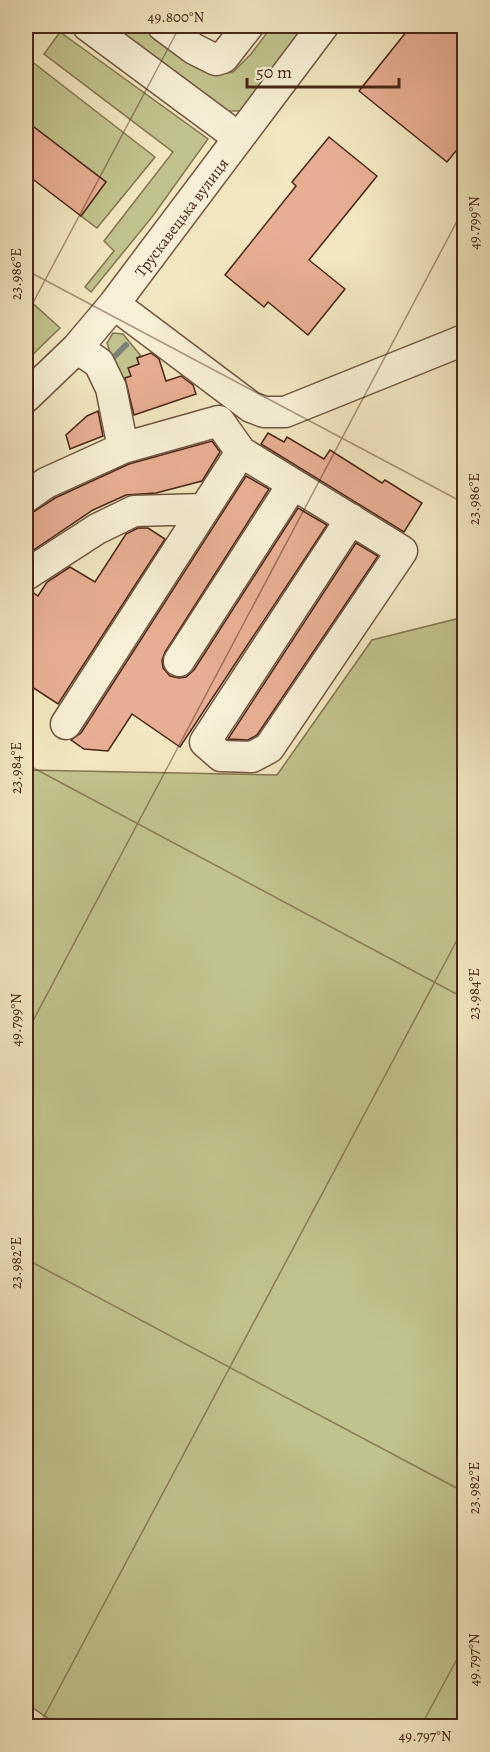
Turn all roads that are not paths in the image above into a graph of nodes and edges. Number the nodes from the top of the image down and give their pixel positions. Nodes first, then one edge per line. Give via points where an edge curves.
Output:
1 (88, 26) edge
2 (163, 26) edge
3 (248, 26) edge
4 (323, 26) edge
5 (240, 138) junction
6 (114, 304) junction
7 (465, 340) edge
8 (77, 348) junction
9 (26, 397) edge
10 (123, 448) junction
11 (241, 452) junction
12 (293, 484) junction
13 (26, 497) edge
14 (204, 509) junction
15 (351, 519) junction
16 (26, 575) edge
17 (179, 661) dead end
18 (66, 724) dead end

1 - 5 street
2 - 3 street via 216,60 223,58
4 - 5 street, Трускавецька вулиця
5 - 6 street, Трускавецька вулиця
6 - 7 street via 251,407 271,413 285,412
6 - 8 street, Трускавецька вулиця
8 - 9 street, Трускавецька вулиця
8 - 10 street via 99,363 111,388
10 - 11 street via 219,421
10 - 13 street via 46,483
11 - 12 street
11 - 14 street
12 - 15 street
12 - 17 street
14 - 16 street via 134,511 97,529
14 - 18 street
15 - 15 street via 402,551 269,748 252,757 221,756 205,742

